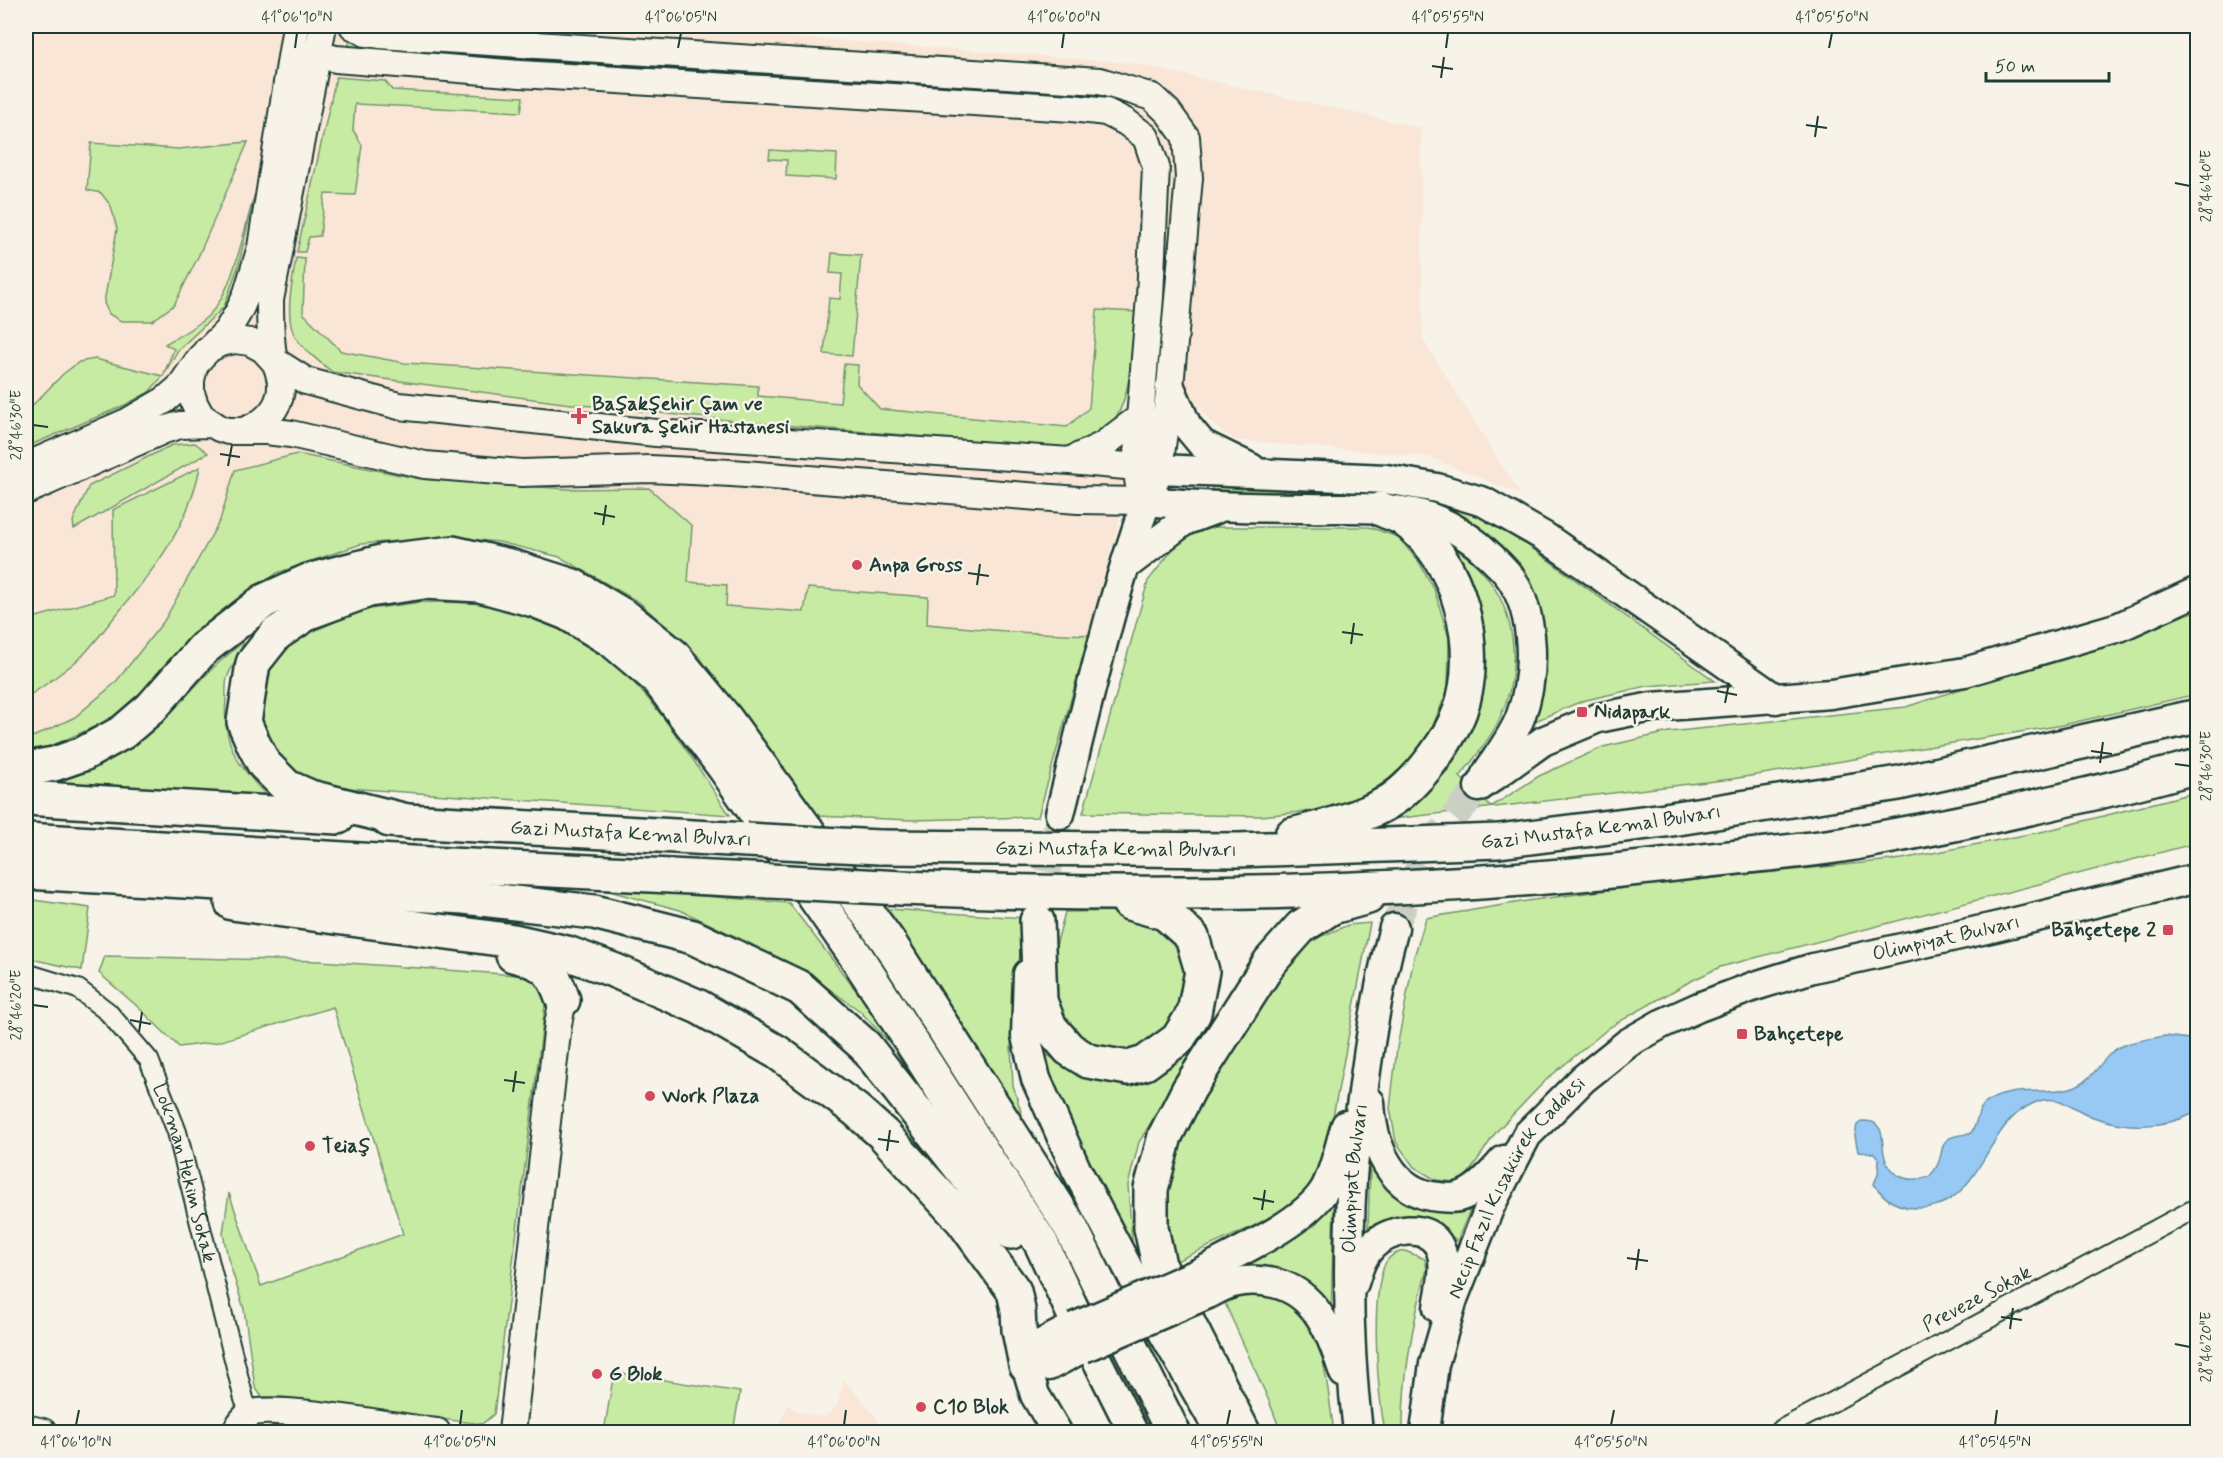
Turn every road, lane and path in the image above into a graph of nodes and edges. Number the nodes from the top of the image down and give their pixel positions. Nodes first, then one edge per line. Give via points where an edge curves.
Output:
1 (296, 26) edge
2 (305, 26) edge
3 (323, 26) edge
4 (353, 26) edge
5 (316, 54) junction
6 (1001, 76) junction
7 (1002, 104) junction
8 (200, 359) junction
9 (273, 360) junction
10 (1170, 387) junction
11 (1139, 418) junction
12 (211, 424) junction
13 (246, 430) junction
14 (1070, 460) junction
15 (26, 466) edge
16 (1147, 468) junction
17 (1267, 474) junction
18 (26, 491) edge
19 (1145, 501) junction
20 (1219, 508) junction
21 (1381, 509) junction
22 (1125, 566) junction
23 (2198, 591) edge
24 (1776, 699) junction
25 (2198, 716) edge
26 (2198, 766) edge
27 (26, 769) edge
28 (26, 798) edge
29 (1060, 814) tunnel mouth
30 (411, 822) junction
31 (26, 840) edge
32 (1238, 850) junction
33 (26, 873) edge
34 (2198, 878) edge
35 (1407, 885) junction
36 (1033, 907) junction
37 (359, 921) junction
38 (1394, 928) tunnel mouth
39 (613, 970) junction
40 (26, 973) edge
41 (563, 1000) junction
42 (1699, 1007) joint
43 (1368, 1058) junction
44 (1527, 1135) junction
45 (2198, 1207) edge
46 (1204, 1283) junction
47 (1349, 1297) junction
48 (1077, 1330) junction
49 (1434, 1364) junction
50 (1026, 1365) junction
51 (1354, 1402) junction
52 (243, 1423) edge
53 (26, 1428) edge
54 (43, 1432) edge
55 (437, 1432) edge
56 (512, 1432) edge
57 (1057, 1432) edge
58 (1133, 1432) edge
59 (1173, 1432) edge
60 (1220, 1432) edge
61 (1243, 1432) edge
62 (1358, 1432) edge
63 (1425, 1432) edge
64 (1779, 1432) edge

1 - 8 street via 261,247 248,293 227,331
2 - 5 street
3 - 5 street
4 - 6 street via 380,35
5 - 7 street via 336,59 520,74
5 - 9 street via 270,300
6 - 7 street
6 - 10 street via 1100,81 1137,91 1152,97 1168,112 1186,137 1189,178
7 - 11 street via 1106,112 1146,137 1156,167
8 - 9 street via 220,343 235,340 250,342
8 - 12 street via 191,380 193,399 201,416
8 - 15 street via 165,400 127,422
9 - 13 street via 281,383 278,402 268,418
9 - 14 street via 306,381 399,406 656,433
10 - 16 street
10 - 17 main road via 1187,426 1202,444
11 - 14 street via 1103,446
11 - 16 street
12 - 13 street via 228,430
12 - 18 street via 164,430
13 - 19 street via 266,430 425,465 522,473 650,469 1078,500
14 - 16 street
16 - 17 main road
16 - 19 main road
17 - 24 main road via 1386,479 1484,502 1545,537
19 - 20 main road
19 - 22 main road
20 - 21 main road
20 - 22 main road via 1184,521
21 - 24 main road via 1422,515 1465,535 1511,578 1524,608 1533,652 1528,687 1520,718 1479,787 1543,741 1598,718 1652,707
21 - 32 highway via 1405,520 1427,540 1460,600 1468,673 1460,711 1423,772 1401,794 1375,810
22 - 29 main road
23 - 24 main road via 2119,627 1965,672
25 - 32 highway, Gazi Mustafa Kemal Bulvarı via 1899,783 1665,820 1499,841
26 - 35 highway, Gazi Mustafa Kemal Bulvarı via 2104,792 1868,841 1600,874
27 - 59 highway via 83,754 123,732 151,708 203,649 264,601 308,581 385,561 453,553 573,586 627,618 673,655 725,718 888,941 1070,1226
28 - 30 highway, Gazi Mustafa Kemal Bulvarı
30 - 32 highway, Gazi Mustafa Kemal Bulvarı, bridge via 879,847
30 - 48 highway via 310,797 287,787 264,764 244,722 253,663 276,634 309,612 369,590 424,582 480,585 534,600 567,613 613,640 657,678 858,959 1041,1243
31 - 36 highway, Gazi Mustafa Kemal Bulvarı, bridge via 902,888
33 - 37 highway
33 - 48 highway via 464,897 594,912 693,938 800,988 866,1046
34 - 42 main road, Olimpiyat Bulvarı via 1813,968
35 - 36 highway, Gazi Mustafa Kemal Bulvarı via 1189,894
35 - 61 highway via 1332,908 1301,927 1270,962 1189,1089 1165,1136 1151,1189 1151,1228 1159,1265
36 - 36 highway via 1065,902 1130,903 1166,913 1192,937 1202,971 1194,1013 1178,1038 1145,1063 1128,1068 1088,1061 1069,1049 1050,1027 1040,1001
36 - 60 main road via 1026,1036 1036,1079 1076,1169
37 - 39 highway via 514,941 567,953
37 - 41 highway via 386,932 475,946 536,962 549,969
38 - 43 main road, Olimpiyat Bulvarı via 1381,975
39 - 41 highway via 585,978 572,986
39 - 50 highway via 699,1007 777,1052 883,1134 963,1221 1014,1291
40 - 52 street, Lokman Hekim Sokak via 78,989 108,1012 149,1060 177,1132 244,1399
41 - 56 street
42 - 44 main road, Necip Fazıl Kısakürek Caddesi via 1628,1043 1583,1079
43 - 44 main road via 1371,1114 1381,1154 1390,1170 1417,1192 1431,1197 1465,1195 1477,1188
43 - 46 main road via 1325,1190 1310,1208
43 - 47 main road, Olimpiyat Bulvarı via 1352,1177
44 - 49 main road, Necip Fazıl Kısakürek Caddesi via 1478,1235 1453,1299
45 - 64 street, Preveze Sokak
46 - 48 main road, bridge
46 - 51 main road via 1259,1279 1290,1287 1316,1309 1332,1339
47 - 49 main road via 1361,1261 1371,1246 1385,1235 1402,1230 1427,1234 1439,1247 1444,1265
47 - 51 main road, Olimpiyat Bulvarı
48 - 50 main road via 1039,1345
48 - 58 main road
49 - 63 main road, Necip Fazıl Kısakürek Caddesi
50 - 57 main road via 1035,1395
51 - 62 main road, Olimpiyat Bulvarı
52 - 55 street via 278,1410
53 - 54 street

